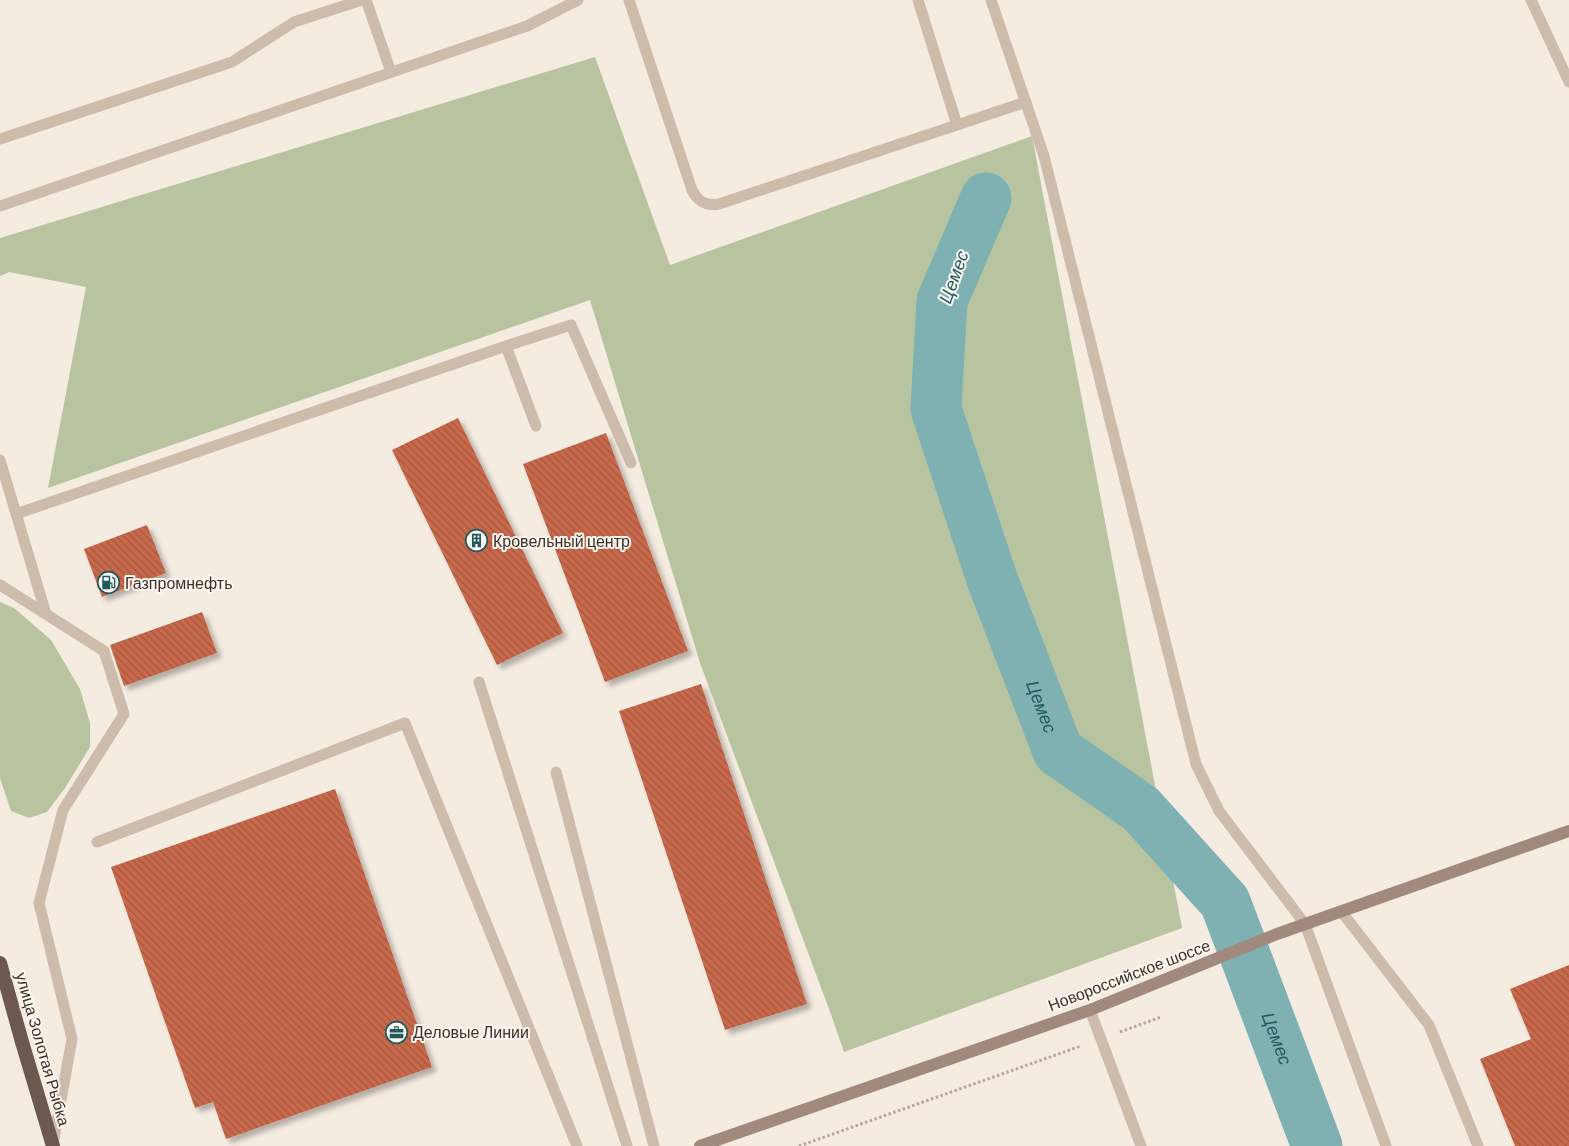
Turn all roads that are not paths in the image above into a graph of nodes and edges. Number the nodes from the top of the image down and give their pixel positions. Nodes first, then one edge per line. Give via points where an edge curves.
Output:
1 (362, 0) edge
2 (366, 0) edge
3 (578, 0) edge
4 (629, 0) edge
5 (918, 0) edge
6 (991, 0) edge
7 (1530, 0) edge
8 (391, 72) junction
9 (1569, 82) edge
10 (1026, 102) junction
11 (957, 124) junction
12 (0, 139) edge
13 (0, 206) edge
14 (506, 346) junction
15 (536, 426) dead end
16 (0, 460) edge
17 (631, 464) dead end
18 (16, 514) junction
19 (0, 585) edge
20 (46, 614) junction
21 (479, 682) dead end
22 (556, 772) dead end
23 (1569, 831) edge
24 (97, 842) dead end
25 (1341, 911) junction
26 (1305, 924) junction
27 (0, 963) edge
28 (1090, 1010) junction
29 (53, 1146) edge
30 (578, 1146) edge
31 (627, 1146) edge
32 (654, 1146) edge
33 (700, 1146) edge
34 (1141, 1146) edge
35 (1386, 1146) edge
36 (1478, 1146) edge

1 - 12 lane via 294,22 232,62
2 - 8 lane
3 - 8 lane via 527,26
4 - 11 lane via 692,190 702,203 719,204
5 - 11 lane
6 - 10 lane
7 - 9 lane
8 - 13 lane
10 - 11 lane
10 - 26 lane via 1044,156 1196,764 1219,811
14 - 15 lane
14 - 17 lane via 571,325
14 - 18 lane
16 - 18 lane
18 - 20 lane
19 - 20 lane
20 - 29 lane via 104,650 124,714 64,810 39,903 72,1039
21 - 31 lane
22 - 32 lane
23 - 25 main road, Новороссийское шоссе
24 - 30 lane via 404,723
25 - 26 main road, Новороссийское шоссе
25 - 36 lane via 1429,1025
26 - 28 main road, Новороссийское шоссе
26 - 35 lane
27 - 29 highway, улица Золотая Рыбка
28 - 33 main road, Новороссийское шоссе
28 - 34 lane

